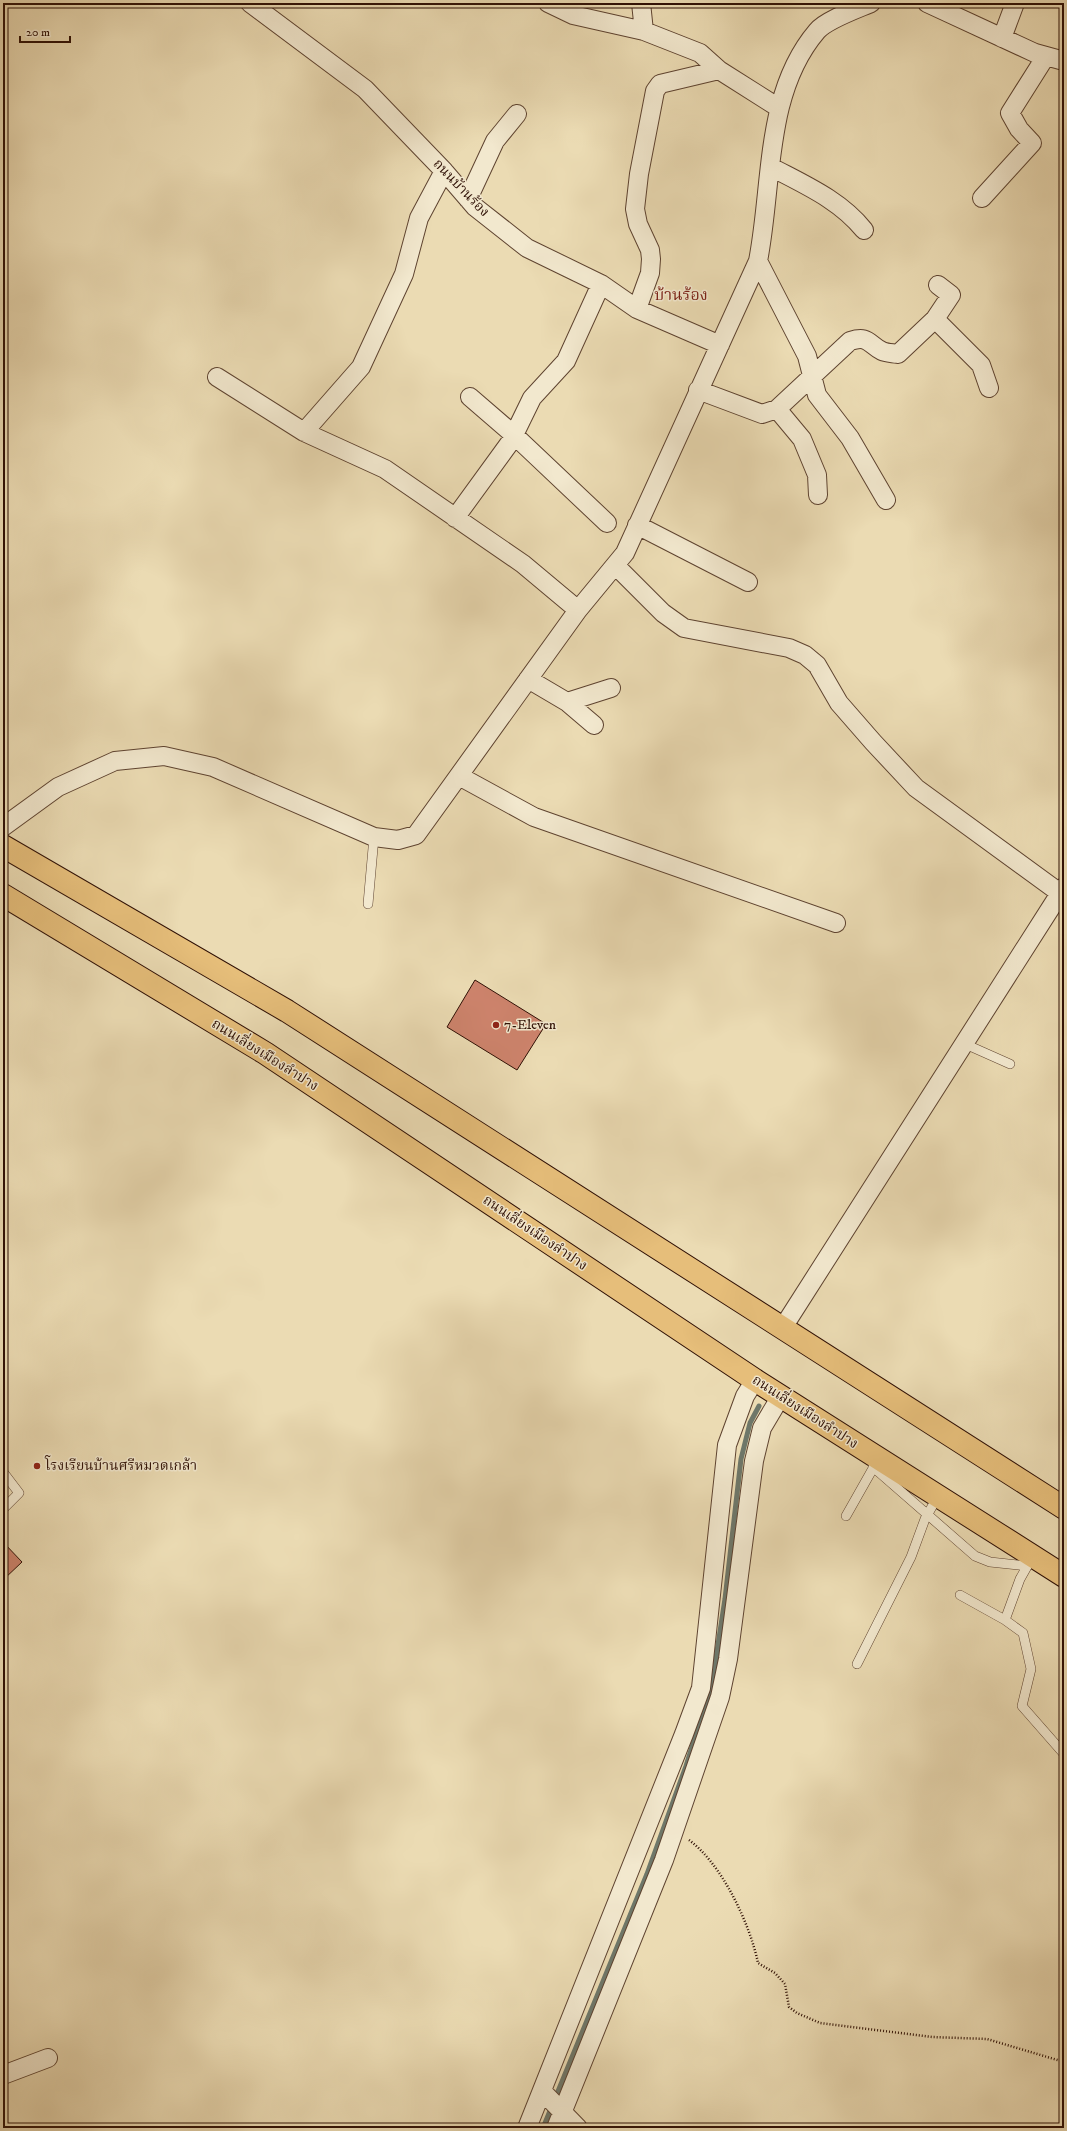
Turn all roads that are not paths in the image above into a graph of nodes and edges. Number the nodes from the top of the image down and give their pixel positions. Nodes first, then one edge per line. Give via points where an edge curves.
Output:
1 (250, 3) edge
2 (548, 3) edge
3 (641, 3) edge
4 (871, 3) edge
5 (927, 3) edge
6 (1015, 3) edge
7 (840, 8) edge
8 (644, 30) junction
9 (1002, 38) junction
10 (1046, 56) junction
11 (1064, 61) edge
12 (719, 70) junction
13 (780, 108) junction
14 (517, 114) dead end
15 (771, 167) junction
16 (444, 170) junction
17 (982, 198) dead end
18 (468, 199) junction
19 (864, 230) dead end
20 (758, 261) junction
21 (601, 284) junction
22 (938, 285) dead end
23 (637, 309) junction
24 (935, 319) junction
25 (720, 345) junction
26 (811, 376) junction
27 (217, 377) dead end
28 (989, 388) dead end
29 (698, 390) junction
30 (470, 397) dead end
31 (777, 409) junction
32 (304, 432) junction
33 (514, 435) junction
34 (818, 495) dead end
35 (886, 500) dead end
36 (455, 518) junction
37 (607, 523) dead end
38 (637, 525) junction
39 (616, 566) junction
40 (748, 582) dead end
41 (578, 610) junction
42 (528, 679) junction
43 (611, 688) dead end
44 (567, 702) junction
45 (594, 725) dead end
46 (459, 776) junction
47 (3, 827) edge
48 (374, 837) junction
49 (3, 846) edge
50 (1062, 890) edge
51 (3, 895) edge
52 (368, 904) dead end
53 (836, 923) dead end
54 (972, 1047) junction
55 (1010, 1064) dead end
56 (782, 1329) junction
57 (755, 1380) junction
58 (781, 1396) junction
59 (876, 1462) junction
60 (3, 1472) edge
61 (938, 1496) junction
62 (1064, 1508) edge
63 (3, 1510) edge
64 (927, 1515) junction
65 (846, 1516) dead end
66 (1030, 1561) junction
67 (1064, 1576) edge
68 (712, 1581) junction
69 (738, 1584) junction
70 (960, 1595) dead end
71 (1005, 1620) junction
72 (857, 1664) dead end
73 (701, 1688) junction
74 (720, 1697) junction
75 (1064, 1754) edge
76 (638, 1849) junction
77 (664, 1860) junction
78 (48, 2058) dead end
79 (3, 2075) edge
80 (542, 2091) junction
81 (559, 2120) edge
82 (527, 2128) edge
83 (578, 2128) edge

1 - 16 street, ถนนบ้านร้อง via 365,89
2 - 8 street via 573,15
3 - 8 street
4 - 7 street
5 - 9 street
6 - 9 street
7 - 13 street via 817,30 789,75
8 - 12 street via 700,53
9 - 10 street
10 - 11 street
10 - 17 street via 1010,113 1019,129 1032,143
12 - 13 street
12 - 23 street via 660,84 654,91 638,174 635,208 638,224 650,250 650,273
13 - 15 street
14 - 18 street via 495,142
15 - 19 street via 816,190 852,215
15 - 20 street
16 - 18 street, ถนนบ้านร้อง
16 - 32 street via 418,218 404,274 361,367
18 - 21 street, ถนนบ้านร้อง via 527,248
20 - 25 street
20 - 26 street via 807,356
21 - 23 street, ถนนบ้านร้อง
21 - 33 street via 566,361 532,398
22 - 24 street via 951,295
23 - 25 street, ถนนบ้านร้อง
24 - 26 street via 898,354 882,352 868,340 859,338 850,341
24 - 28 street via 981,365
25 - 29 street
26 - 31 street
26 - 35 street via 817,396 850,438
27 - 32 street
29 - 31 street via 762,414
29 - 38 street
30 - 33 street
31 - 34 street via 802,438 817,475
32 - 36 street via 385,469
33 - 36 street
33 - 37 street
36 - 41 street via 523,564
38 - 39 street via 625,553
38 - 40 street
39 - 41 street
39 - 50 street via 663,613 684,628 789,648 805,655 817,665 839,703 916,788
41 - 42 street
42 - 44 street
42 - 46 street
43 - 44 street
44 - 45 street
46 - 48 street via 416,835 398,840
46 - 53 street via 534,817
47 - 48 street via 58,787 116,761 164,756 213,767
48 - 52 lane
49 - 56 highway via 287,1011
50 - 54 street
51 - 57 highway, ถนนเลี่ยงเมืองลำปาง via 265,1053
54 - 55 lane
54 - 56 street
56 - 62 highway
57 - 58 highway, ถนนเลี่ยงเมืองลำปาง
57 - 68 street via 744,1396 727,1445
58 - 59 highway, ถนนเลี่ยงเมืองลำปาง
58 - 69 street via 762,1428 754,1461
59 - 61 highway, ถนนเลี่ยงเมืองลำปาง
59 - 64 lane
59 - 65 lane
60 - 63 lane via 19,1493
61 - 64 lane
61 - 66 highway, ถนนเลี่ยงเมืองลำปาง
64 - 66 lane via 975,1556 990,1562
64 - 72 lane via 911,1557
66 - 67 highway, ถนนเลี่ยงเมืองลำปาง
66 - 71 lane via 1020,1579
68 - 69 street
68 - 73 street
69 - 74 street
70 - 71 lane
71 - 75 lane via 1023,1633 1031,1669 1022,1706
73 - 74 street
73 - 76 street
74 - 77 street
76 - 77 street
76 - 80 street
77 - 81 street
78 - 79 street
80 - 81 street
80 - 82 street
81 - 83 street

